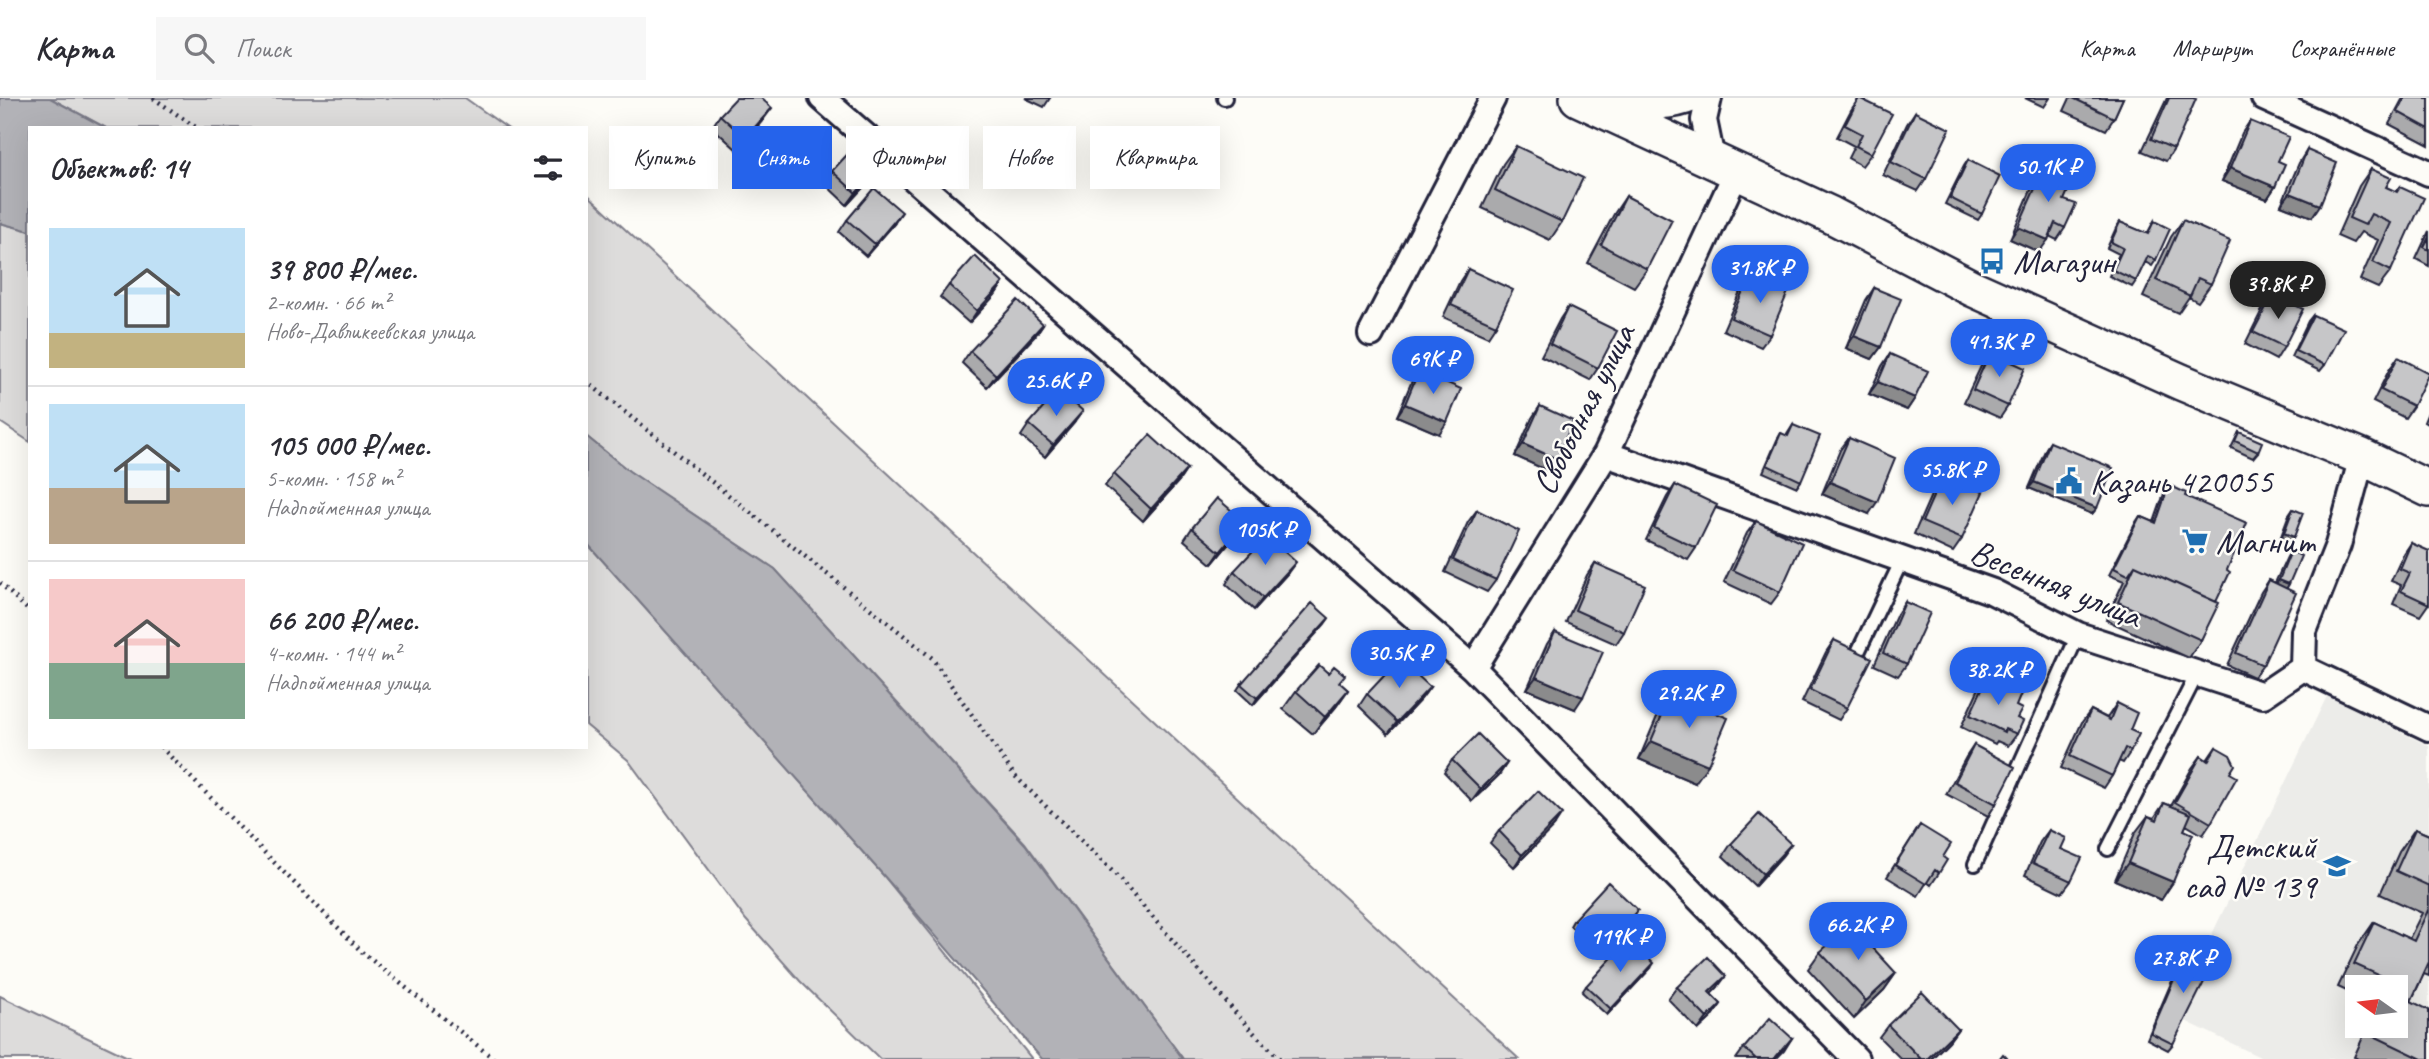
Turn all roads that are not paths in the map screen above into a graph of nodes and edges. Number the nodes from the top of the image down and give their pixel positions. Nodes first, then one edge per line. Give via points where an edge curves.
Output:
1 (822, 98) edge
2 (1493, 98) edge
3 (1695, 98) edge
4 (1709, 98) edge
5 (2264, 98) edge
6 (1583, 101) edge
7 (1724, 165) junction
8 (2429, 173) edge
9 (1371, 334) dead end
10 (1606, 454) junction
11 (2362, 457) junction
12 (2429, 489) edge
13 (1902, 560) junction
14 (2078, 635) junction
15 (1858, 652) edge
16 (1473, 668) junction
17 (2303, 668) junction
18 (2197, 674) junction
19 (2429, 728) edge
20 (2108, 849) dead end
21 (1975, 864) dead end
22 (1856, 1059) edge

1 - 16 street
2 - 9 street
3 - 6 street via 1652,107
4 - 7 street via 1704,120
5 - 8 street
6 - 7 street
7 - 10 street, Свободная улица
7 - 11 street via 1983,293
10 - 13 street, Весенняя улица
10 - 16 street, Свободная улица
11 - 12 street
11 - 17 street via 2338,545 2304,631
13 - 14 street, Весенняя улица via 1993,592
13 - 15 lane
14 - 18 street, Весенняя улица
14 - 21 lane
16 - 22 street
17 - 18 street, Весенняя улица via 2263,695
17 - 19 street
18 - 20 lane

